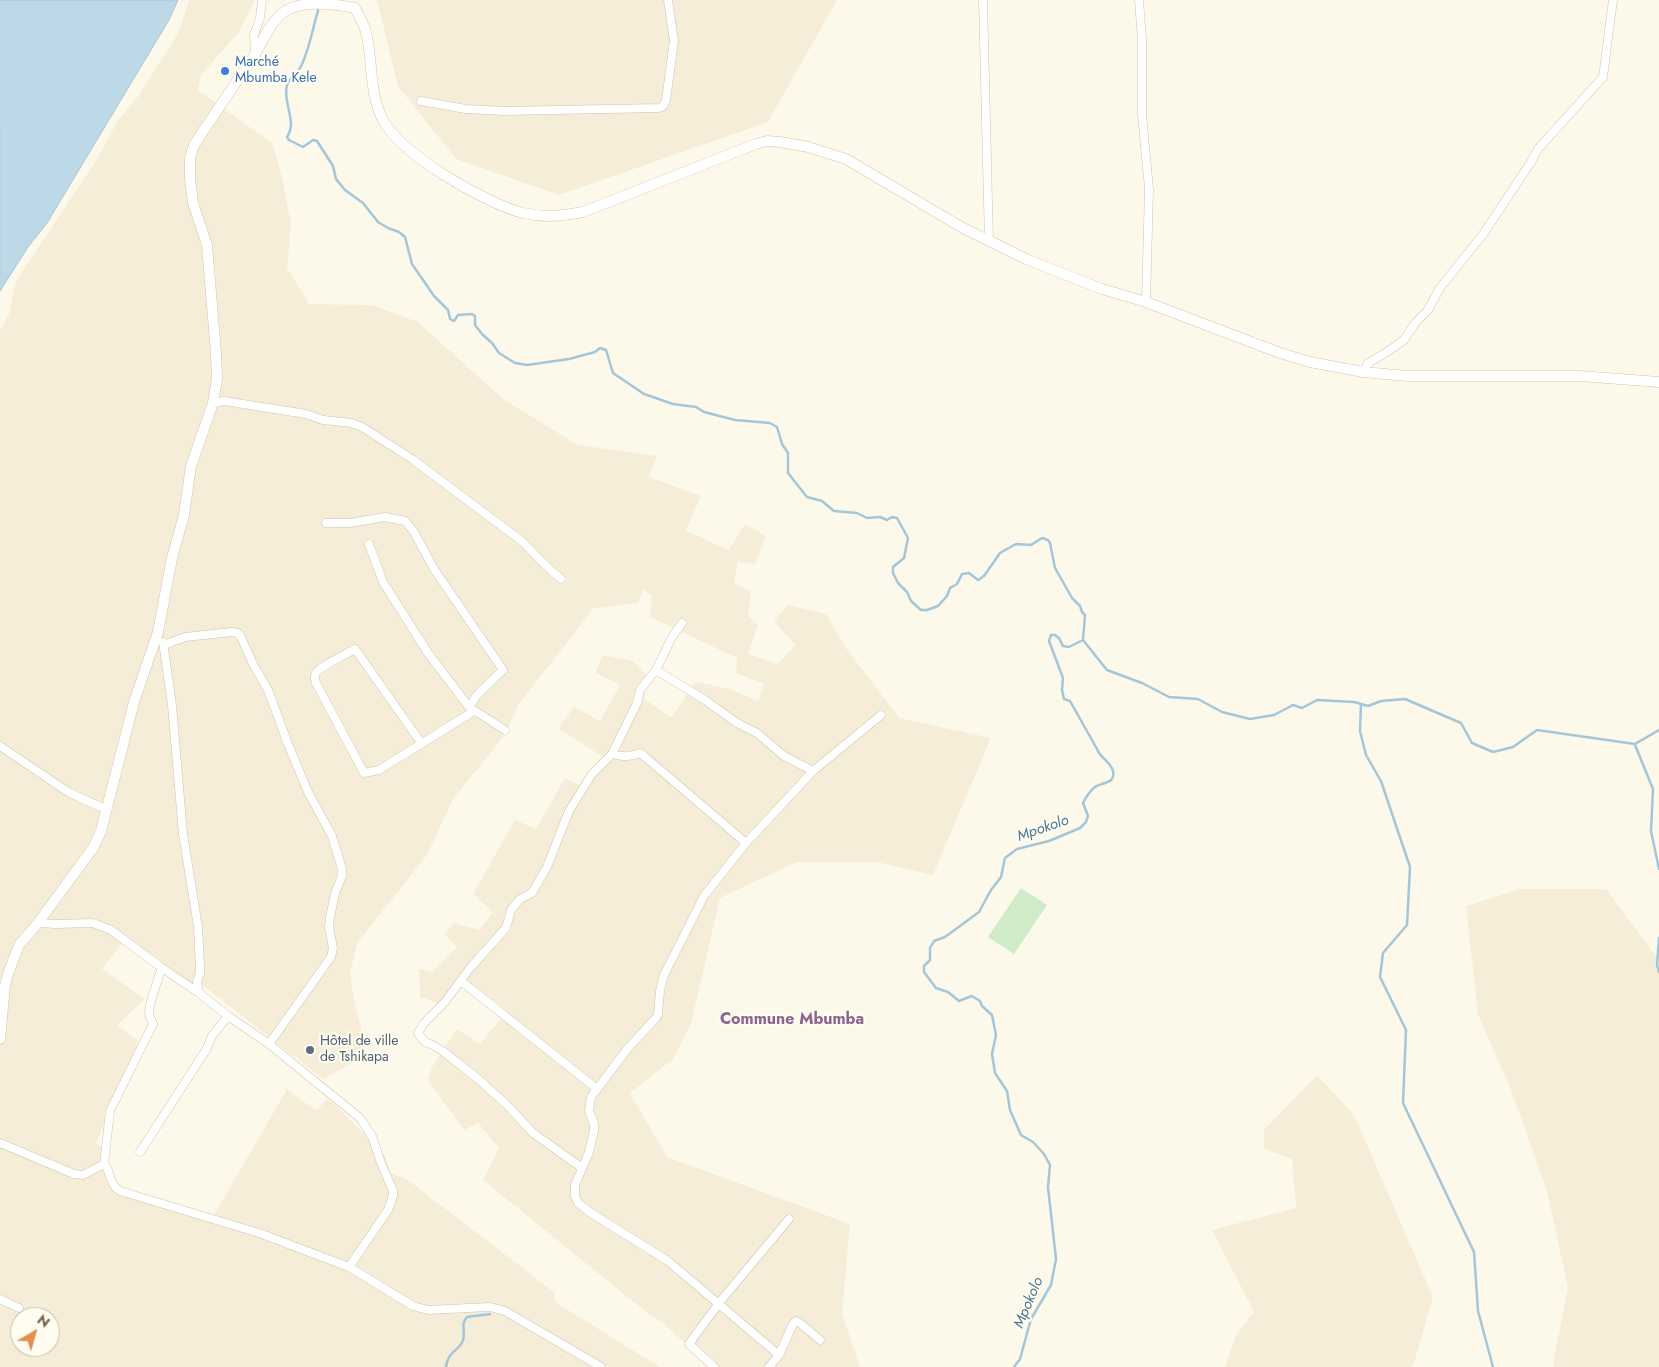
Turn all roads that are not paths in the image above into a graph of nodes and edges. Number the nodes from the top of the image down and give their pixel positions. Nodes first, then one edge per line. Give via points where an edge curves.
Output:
1 (262, 0) edge
2 (668, 0) edge
3 (673, 0) edge
4 (983, 0) edge
5 (1139, 0) edge
6 (1614, 0) edge
7 (354, 4) edge
8 (255, 54) junction
9 (421, 101) dead end
10 (989, 241) junction
11 (1146, 302) junction
12 (1363, 372) junction
13 (1659, 382) edge
14 (213, 403) junction
15 (326, 523) dead end
16 (369, 544) dead end
17 (561, 579) dead end
18 (682, 623) dead end
19 (158, 632) junction
20 (164, 645) junction
21 (656, 670) junction
22 (471, 709) junction
23 (881, 715) dead end
24 (505, 730) dead end
25 (422, 744) junction
26 (0, 746) edge
27 (612, 754) junction
28 (813, 771) junction
29 (106, 809) junction
30 (746, 843) junction
31 (38, 923) junction
32 (162, 968) junction
33 (461, 981) junction
34 (199, 993) junction
35 (228, 1016) junction
36 (0, 1039) edge
37 (270, 1044) junction
38 (596, 1088) junction
39 (0, 1143) edge
40 (140, 1152) dead end
41 (104, 1164) junction
42 (582, 1168) junction
43 (790, 1220) dead end
44 (349, 1267) junction
45 (0, 1299) edge
46 (719, 1303) junction
47 (18, 1307) edge
48 (820, 1340) dead end
49 (779, 1355) junction
50 (601, 1367) edge
51 (714, 1367) edge
52 (769, 1367) edge

1 - 8 street via 254,35
2 - 3 street
2 - 9 street via 674,41 666,100 659,108 504,111 466,109
4 - 10 street
5 - 11 street via 1142,114 1149,189
6 - 12 street via 1603,78 1538,149 1484,233 1404,340 1368,363
7 - 8 main road via 308,4 288,9 272,23
7 - 10 main road via 366,31 374,91 382,118 394,135 439,172 522,213 554,217 583,212 767,141 808,147 846,159
8 - 14 main road via 194,145 190,158 194,203 207,245 211,278 216,353
10 - 11 main road via 1102,289
11 - 12 main road via 1280,353
12 - 13 main road via 1407,376 1580,376
14 - 17 street via 224,401 300,413 362,427 412,459 522,542
14 - 19 main road via 191,466 184,515
15 - 22 street via 384,517 405,521 414,532 434,570 503,670 477,695
16 - 22 street via 384,582 409,625
18 - 21 street
19 - 20 street
19 - 29 main road via 134,702
20 - 34 street via 183,834 198,927
20 - 37 street via 185,637 238,633 268,690 308,792 332,836 342,869 330,917 331,957
21 - 27 street via 640,690
21 - 28 street via 737,723 757,732 784,756
22 - 24 street
22 - 25 street
23 - 28 street
25 - 25 street via 379,770 364,773 316,683 315,673 355,649
26 - 29 street via 68,792
27 - 30 street via 628,757 641,754
27 - 33 street via 592,774 568,811 547,866 532,893 520,899 511,910 506,928
28 - 30 street
29 - 31 main road via 93,848
30 - 38 street via 704,896 674,954 664,976 656,1018
31 - 32 street via 93,923 111,930
31 - 36 main road via 19,945 9,971
32 - 34 street
32 - 41 street via 149,1012 153,1024 110,1111
33 - 38 street
33 - 42 street via 424,1023 418,1033 421,1038 477,1078 533,1133
34 - 35 street
35 - 37 street
35 - 40 street via 212,1036
37 - 44 street via 360,1118 372,1136 393,1191 388,1210
38 - 42 street via 589,1111 594,1131
39 - 41 street via 74,1174 83,1175
41 - 44 street via 113,1186 120,1191 259,1233
42 - 46 street via 575,1185 578,1203 668,1261
43 - 46 street
44 - 50 street via 413,1306 428,1310 490,1307 505,1311
45 - 47 street
46 - 49 street
46 - 51 street via 690,1344
48 - 49 street via 796,1321
49 - 52 street

